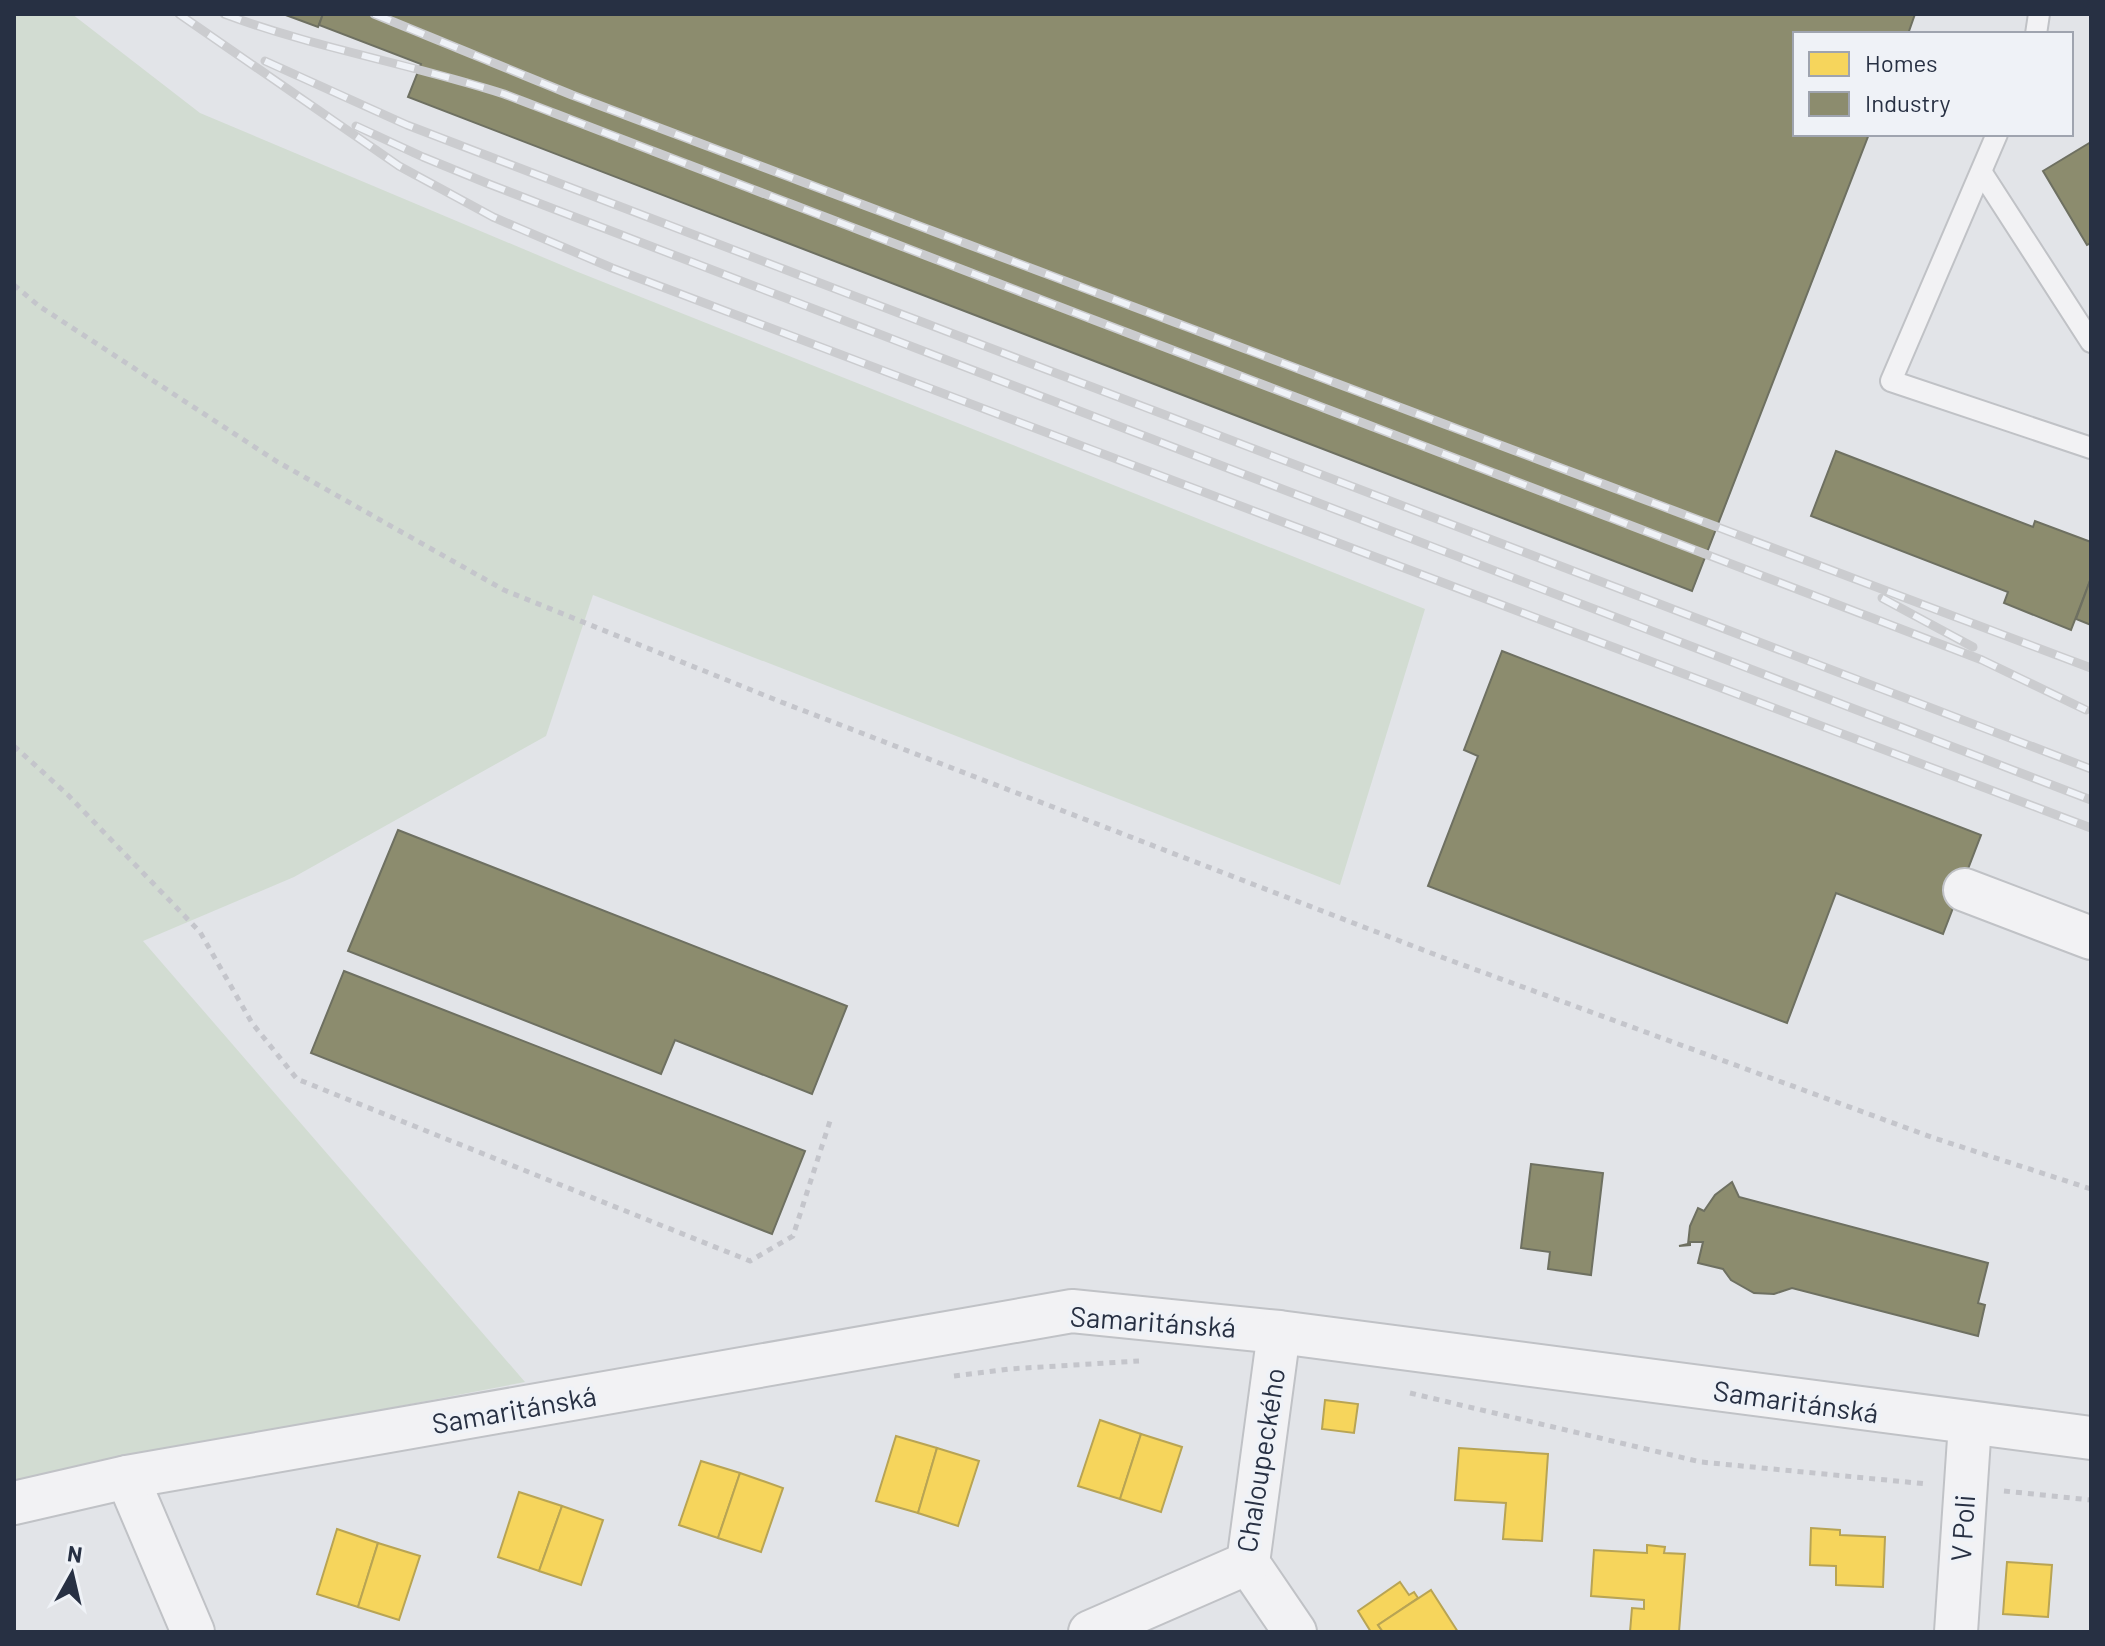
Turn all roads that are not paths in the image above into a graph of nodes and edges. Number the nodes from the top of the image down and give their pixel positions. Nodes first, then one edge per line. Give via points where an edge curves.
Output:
1 (1996, 136) edge
2 (1982, 173) junction
3 (2091, 342) edge
4 (2091, 448) edge
5 (1965, 890) dead end
6 (2091, 938) edge
7 (1279, 1332) junction
8 (1970, 1424) junction
9 (2091, 1438) edge
10 (127, 1477) junction
11 (14, 1503) edge
12 (1248, 1563) junction
13 (193, 1632) edge
14 (1090, 1632) edge
15 (1295, 1632) edge
16 (1956, 1632) edge

1 - 2 lane
2 - 3 lane
2 - 4 lane via 1891,381
5 - 6 street
7 - 8 street, Samaritánská
7 - 10 street, Samaritánská via 1072,1311
7 - 12 street, Chaloupeckého
8 - 9 street, Samaritánská
8 - 16 street, V Poli
10 - 11 street, Samaritánská
10 - 13 street
12 - 14 street, Chaloupeckého
12 - 15 street

